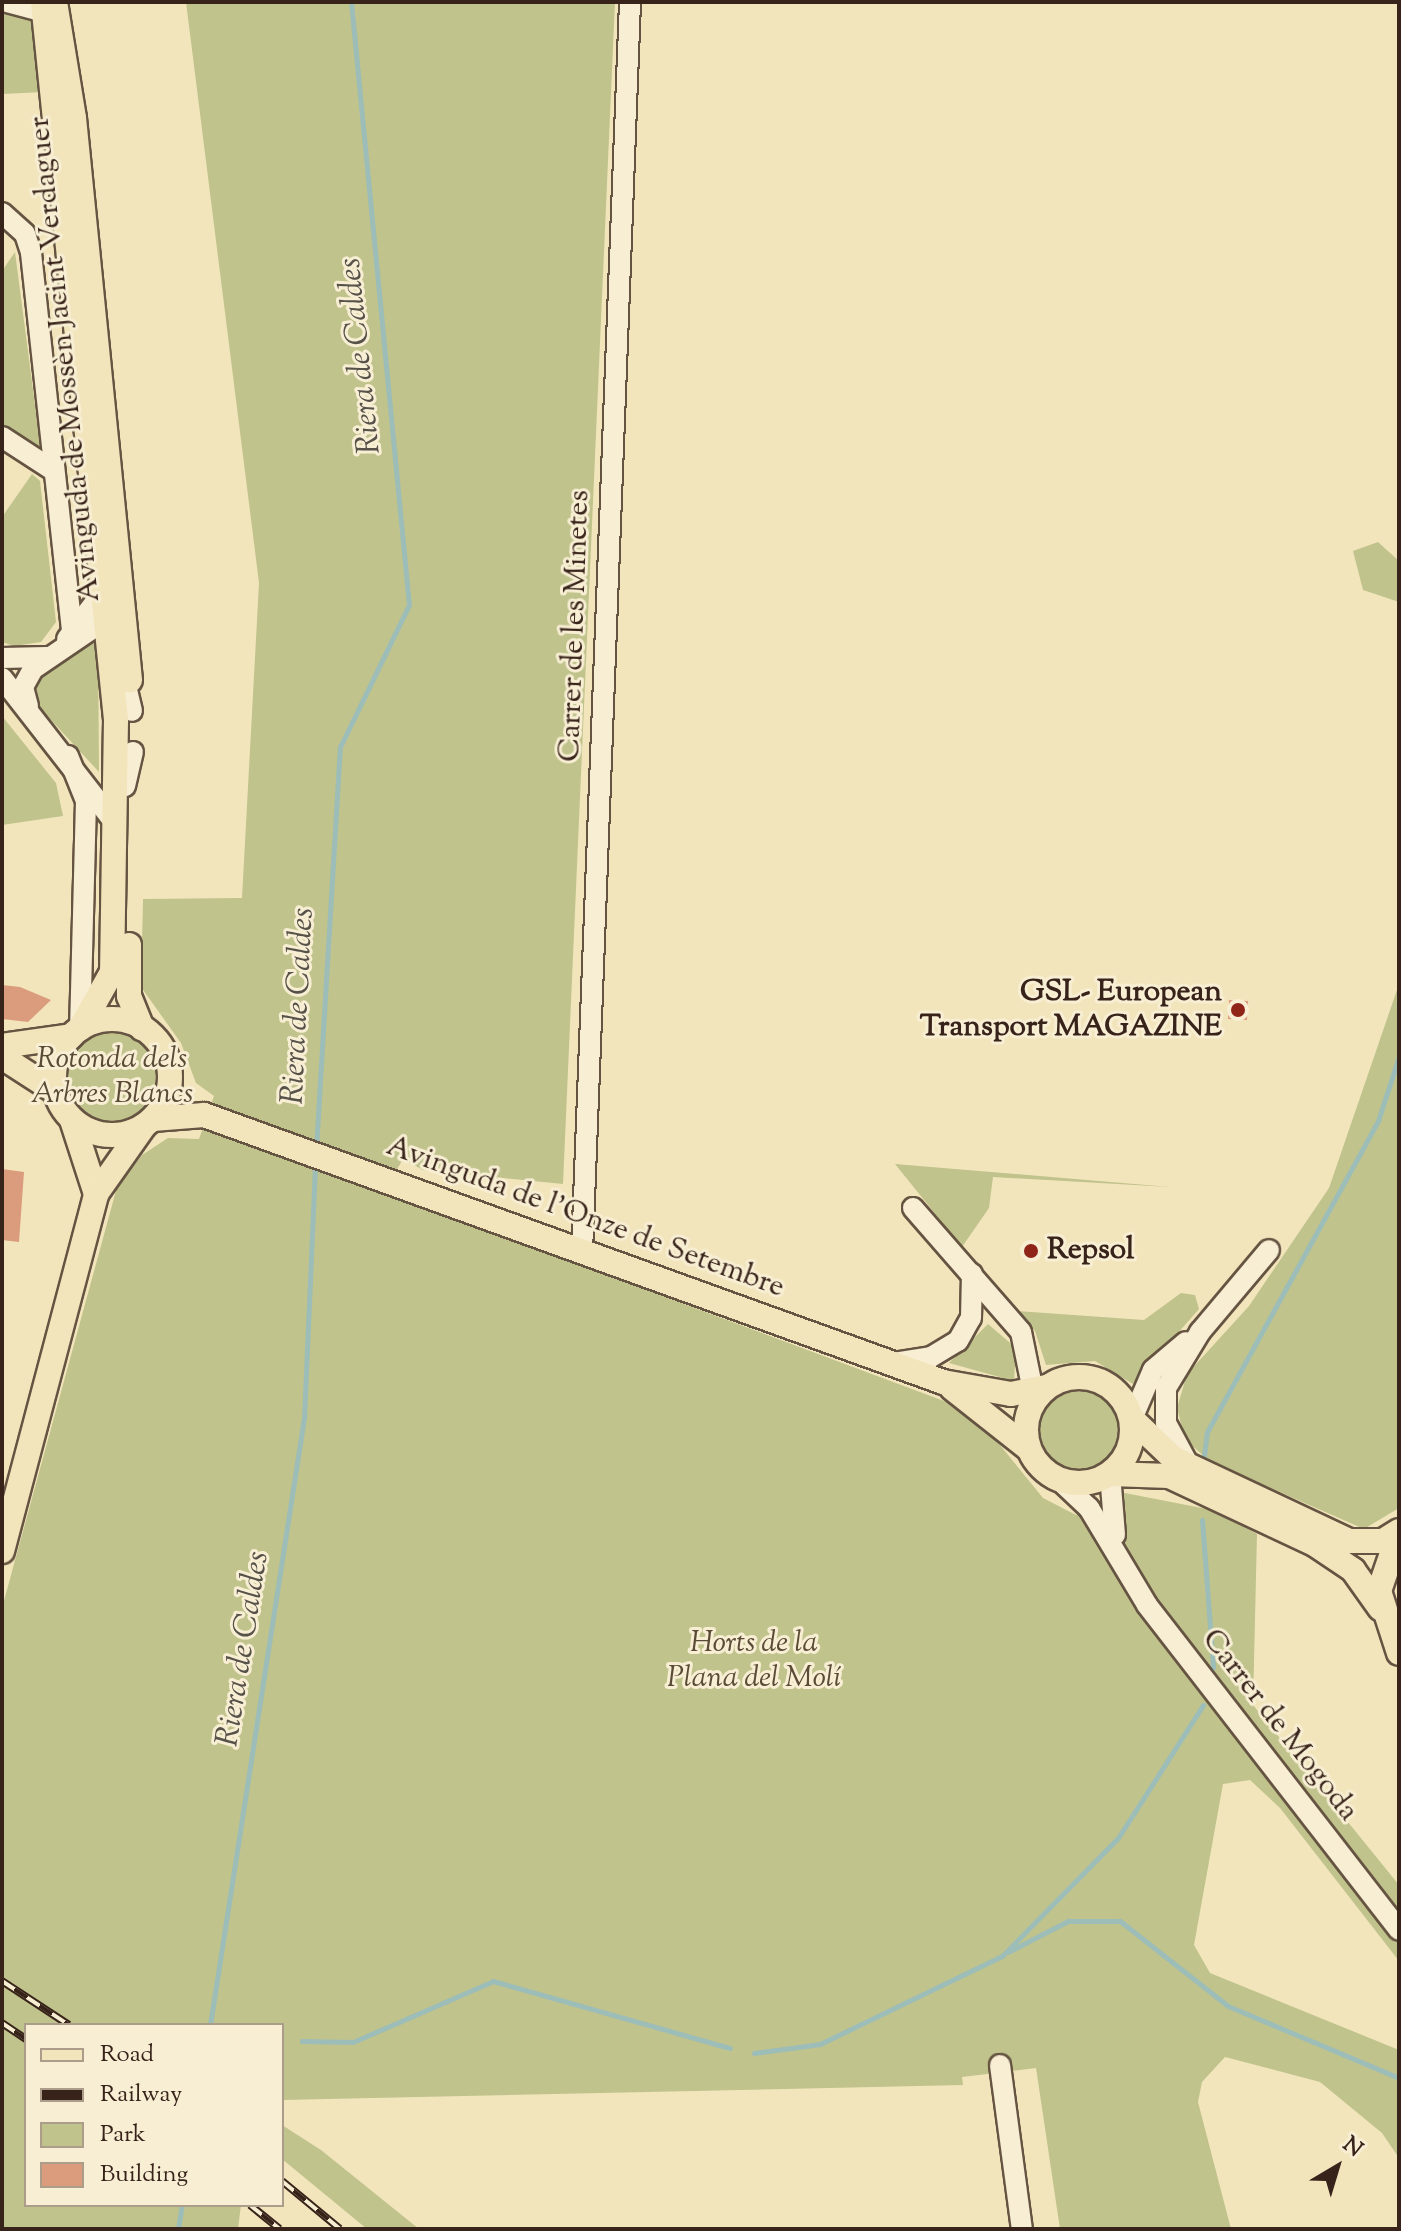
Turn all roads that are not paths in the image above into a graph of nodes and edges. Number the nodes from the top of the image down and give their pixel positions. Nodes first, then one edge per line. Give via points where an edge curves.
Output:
1 (7, 2) edge
2 (630, 2) edge
3 (47, 5) edge
4 (2, 213) edge
5 (2, 437) edge
6 (51, 469) junction
7 (106, 588) junction
8 (108, 627) junction
9 (72, 632) junction
10 (52, 655) junction
11 (2, 658) edge
12 (2, 678) edge
13 (28, 706) junction
14 (132, 711) junction
15 (133, 752) junction
16 (68, 756) junction
17 (118, 820) junction
18 (142, 1028) junction
19 (75, 1033) junction
20 (2, 1046) edge
21 (2, 1057) edge
22 (170, 1073) junction
23 (55, 1091) junction
24 (204, 1115) junction
25 (72, 1120) junction
26 (148, 1122) junction
27 (96, 1194) junction
28 (913, 1208) dead end
29 (1269, 1250) dead end
30 (582, 1252) junction
31 (972, 1274) junction
32 (1200, 1332) junction
33 (889, 1363) junction
34 (943, 1382) junction
35 (1040, 1389) junction
36 (1132, 1419) junction
37 (1029, 1449) junction
38 (1192, 1468) junction
39 (1110, 1474) junction
40 (1057, 1478) junction
41 (1399, 1532) edge
42 (2, 1551) edge
43 (1119, 1555) junction
44 (1380, 1608) junction
45 (1399, 1653) edge
46 (1399, 1930) edge
47 (1000, 2065) dead end
48 (1022, 2229) edge

1 - 3 street
2 - 30 street, Carrer de les Minetes
3 - 7 main road, Avinguda de Mossèn Jacint Verdaguer
3 - 14 main road, Avinguda de Mossèn Jacint Verdaguer via 74,118
4 - 6 street, Avinguda de Mossèn Jacint Verdaguer via 25,234
5 - 6 street
6 - 9 street, Avinguda de Mossèn Jacint Verdaguer
7 - 8 main road, Avinguda de Mossèn Jacint Verdaguer
7 - 9 street, Avinguda de Mossèn Jacint Verdaguer
8 - 10 street
8 - 14 street, Avinguda de Mossèn Jacint Verdaguer
8 - 17 main road, Avinguda de Mossèn Jacint Verdaguer
9 - 10 street, Avinguda de Mossèn Jacint Verdaguer
10 - 11 street
10 - 13 street, Avinguda de Mossèn Jacint Verdaguer via 25,680
12 - 13 street
13 - 16 street
14 - 15 main road, Avinguda de Mossèn Jacint Verdaguer
15 - 17 street, Avinguda de Mossèn Jacint Verdaguer
15 - 18 main road, Avinguda de Mossèn Jacint Verdaguer via 128,973
16 - 17 street
16 - 19 street via 86,801
17 - 19 main road, Avinguda de Mossèn Jacint Verdaguer via 112,972 100,1004
18 - 19 main road via 111,1019
18 - 22 main road via 164,1052
19 - 20 main road
19 - 23 main road via 55,1067
21 - 23 main road
22 - 24 main road
22 - 26 main road
23 - 25 main road
24 - 26 main road, Avinguda de l'Onze de Setembre
24 - 30 main road, Avinguda de l'Onze de Setembre
25 - 26 main road via 100,1134
25 - 27 main road
26 - 27 main road
27 - 42 main road
28 - 31 street
29 - 32 street
30 - 33 main road, Avinguda de l'Onze de Setembre
31 - 33 street via 971,1318 958,1341 931,1357
31 - 35 street via 1027,1343
32 - 36 street via 1153,1370
32 - 38 street via 1172,1373 1165,1404 1173,1443
33 - 34 main road, Avinguda de l'Onze de Setembre
34 - 35 main road, Avinguda de l'Onze de Setembre
34 - 37 main road, Avinguda de l'Onze de Setembre
35 - 36 main road via 1063,1378 1100,1380 1116,1390
35 - 37 main road via 1027,1418
36 - 38 main road via 1154,1445
36 - 39 main road via 1128,1452
37 - 40 main road
38 - 41 main road via 1349,1541 1383,1541
39 - 40 main road via 1082,1483
39 - 43 street, Carrer de Mogoda via 1106,1501
39 - 44 main road via 1169,1476 1316,1545 1353,1570
40 - 43 street, Carrer de Mogoda via 1089,1508
41 - 44 main road via 1381,1572
43 - 46 street, Carrer de Mogoda via 1147,1605
44 - 45 main road
47 - 48 street

